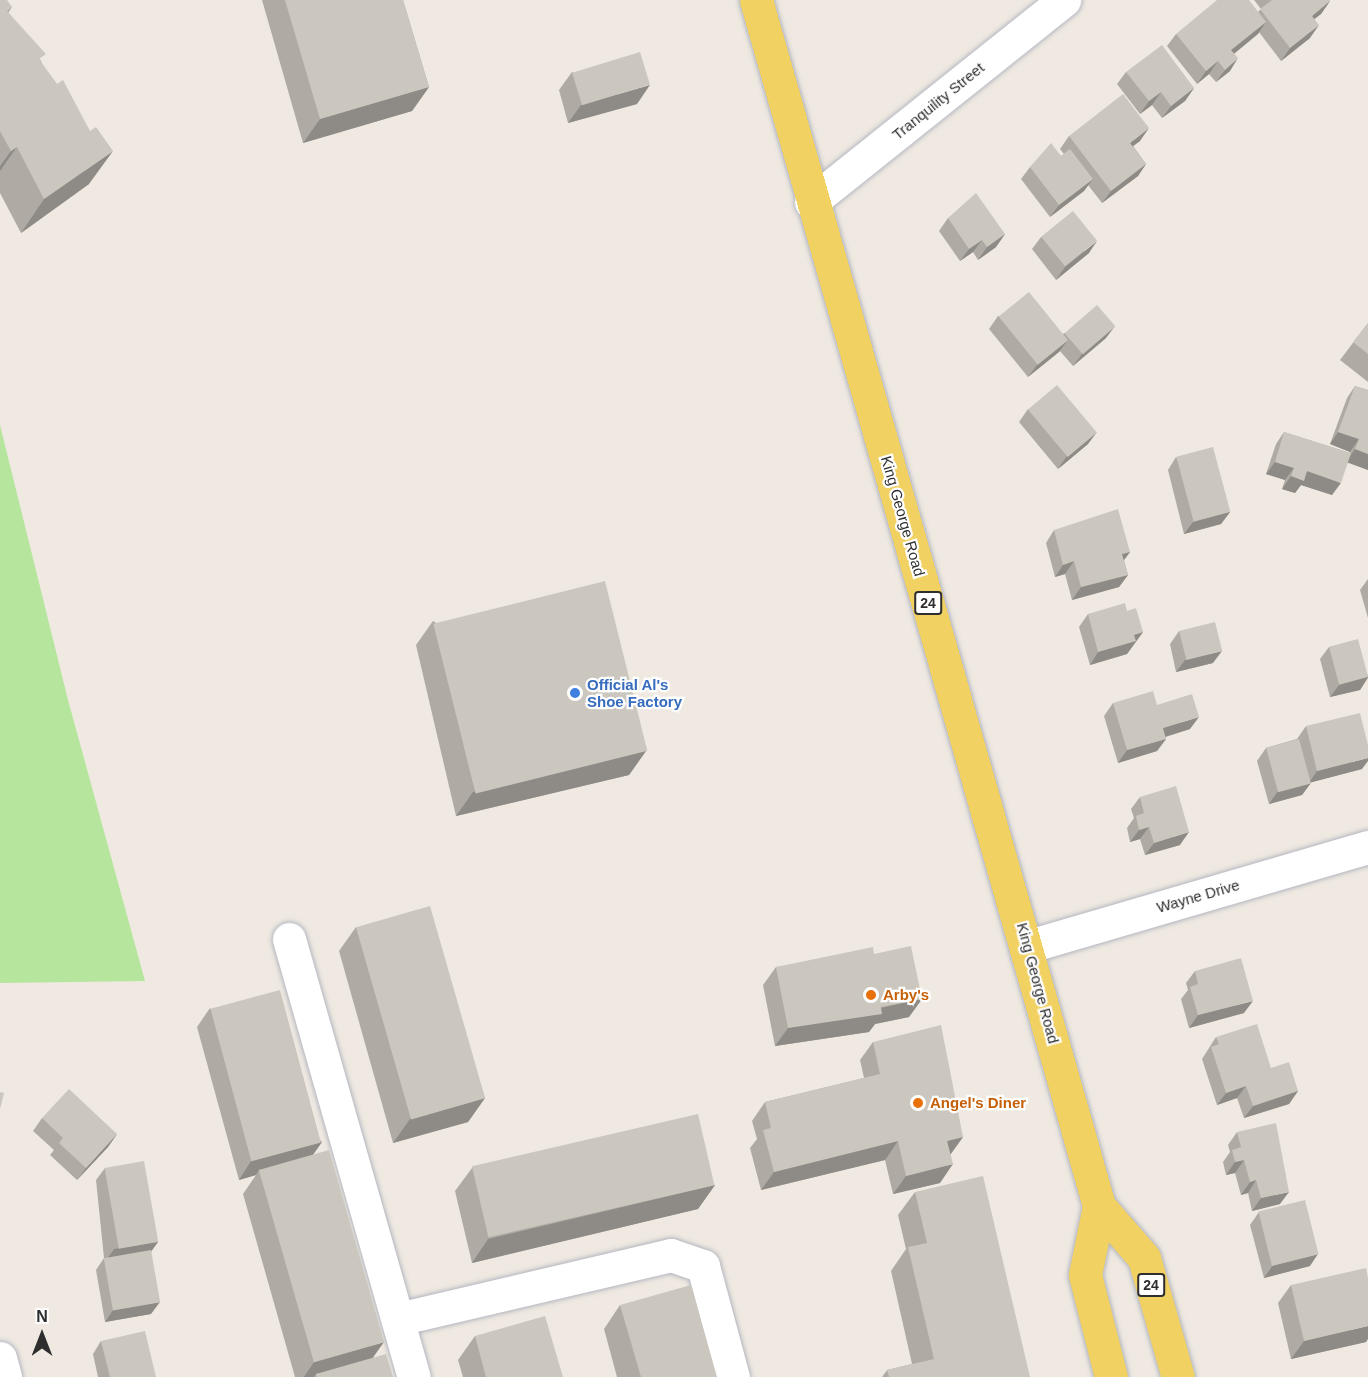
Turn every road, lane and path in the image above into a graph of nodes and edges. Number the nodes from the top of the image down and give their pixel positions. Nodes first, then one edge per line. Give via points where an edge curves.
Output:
1 (756, 0) edge
2 (1064, 0) edge
3 (811, 202) junction
4 (1368, 847) edge
5 (289, 939) dead end
6 (1029, 946) junction
7 (1099, 1206) junction
8 (398, 1319) junction
9 (0, 1358) edge
10 (5, 1377) edge
11 (414, 1377) edge
12 (733, 1377) edge
13 (1111, 1377) edge
14 (1178, 1377) edge

1 - 3 main road, King George Road / 24
2 - 3 street, Tranquility Street
3 - 6 main road, King George Road / 24
4 - 6 street, Wayne Drive
5 - 8 street
6 - 7 main road, King George Road / 24
7 - 13 main road, King George Road / 24 via 1085,1275
7 - 14 main road, King George Road / 24 via 1144,1258
8 - 11 street
8 - 12 street via 671,1255 703,1266
9 - 10 street

